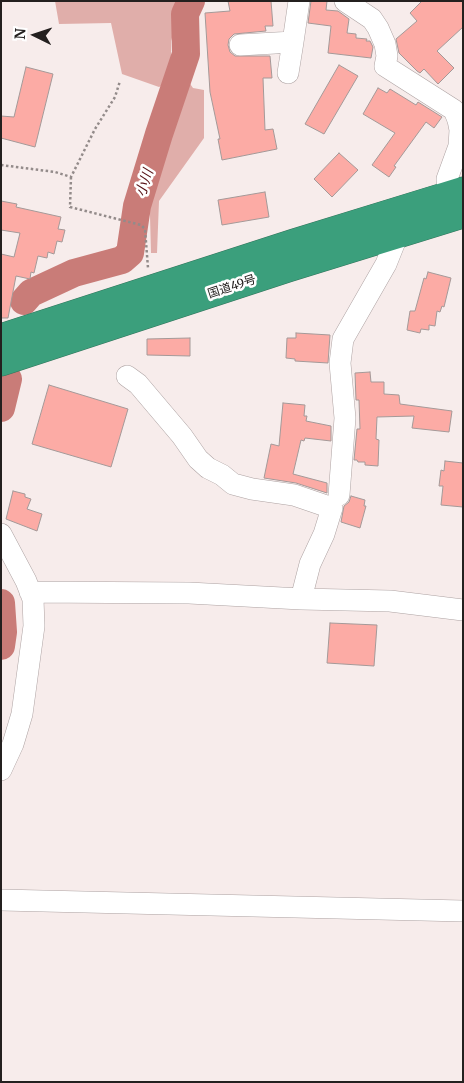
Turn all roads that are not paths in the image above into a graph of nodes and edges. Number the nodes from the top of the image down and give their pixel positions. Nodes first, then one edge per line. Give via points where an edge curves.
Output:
1 (299, 1) edge
2 (345, 1) edge
3 (293, 42) junction
4 (240, 45) dead end
5 (288, 73) dead end
6 (458, 200) edge
7 (398, 234) junction
8 (1, 338) edge
9 (1, 362) edge
10 (127, 376) dead end
11 (339, 495) dead end
12 (1, 534) edge
13 (30, 592) junction
14 (301, 599) junction
15 (463, 610) edge
16 (1, 770) edge
17 (1, 900) edge
18 (463, 911) edge

1 - 3 street
2 - 6 street via 372,19 378,28 386,44 388,56 385,66 454,110 460,130 459,146 448,179
3 - 4 street
3 - 5 street
6 - 7 highway, 国道49号
6 - 8 highway, 国道49号 via 294,242
7 - 9 highway, 国道49号
7 - 11 street via 386,264 343,339 340,363 345,418
10 - 14 street via 138,384 208,468 233,484 294,494 332,508 310,564
12 - 13 street
13 - 14 street via 189,593
13 - 16 street via 34,626 22,714
14 - 15 street via 390,601
17 - 18 street

